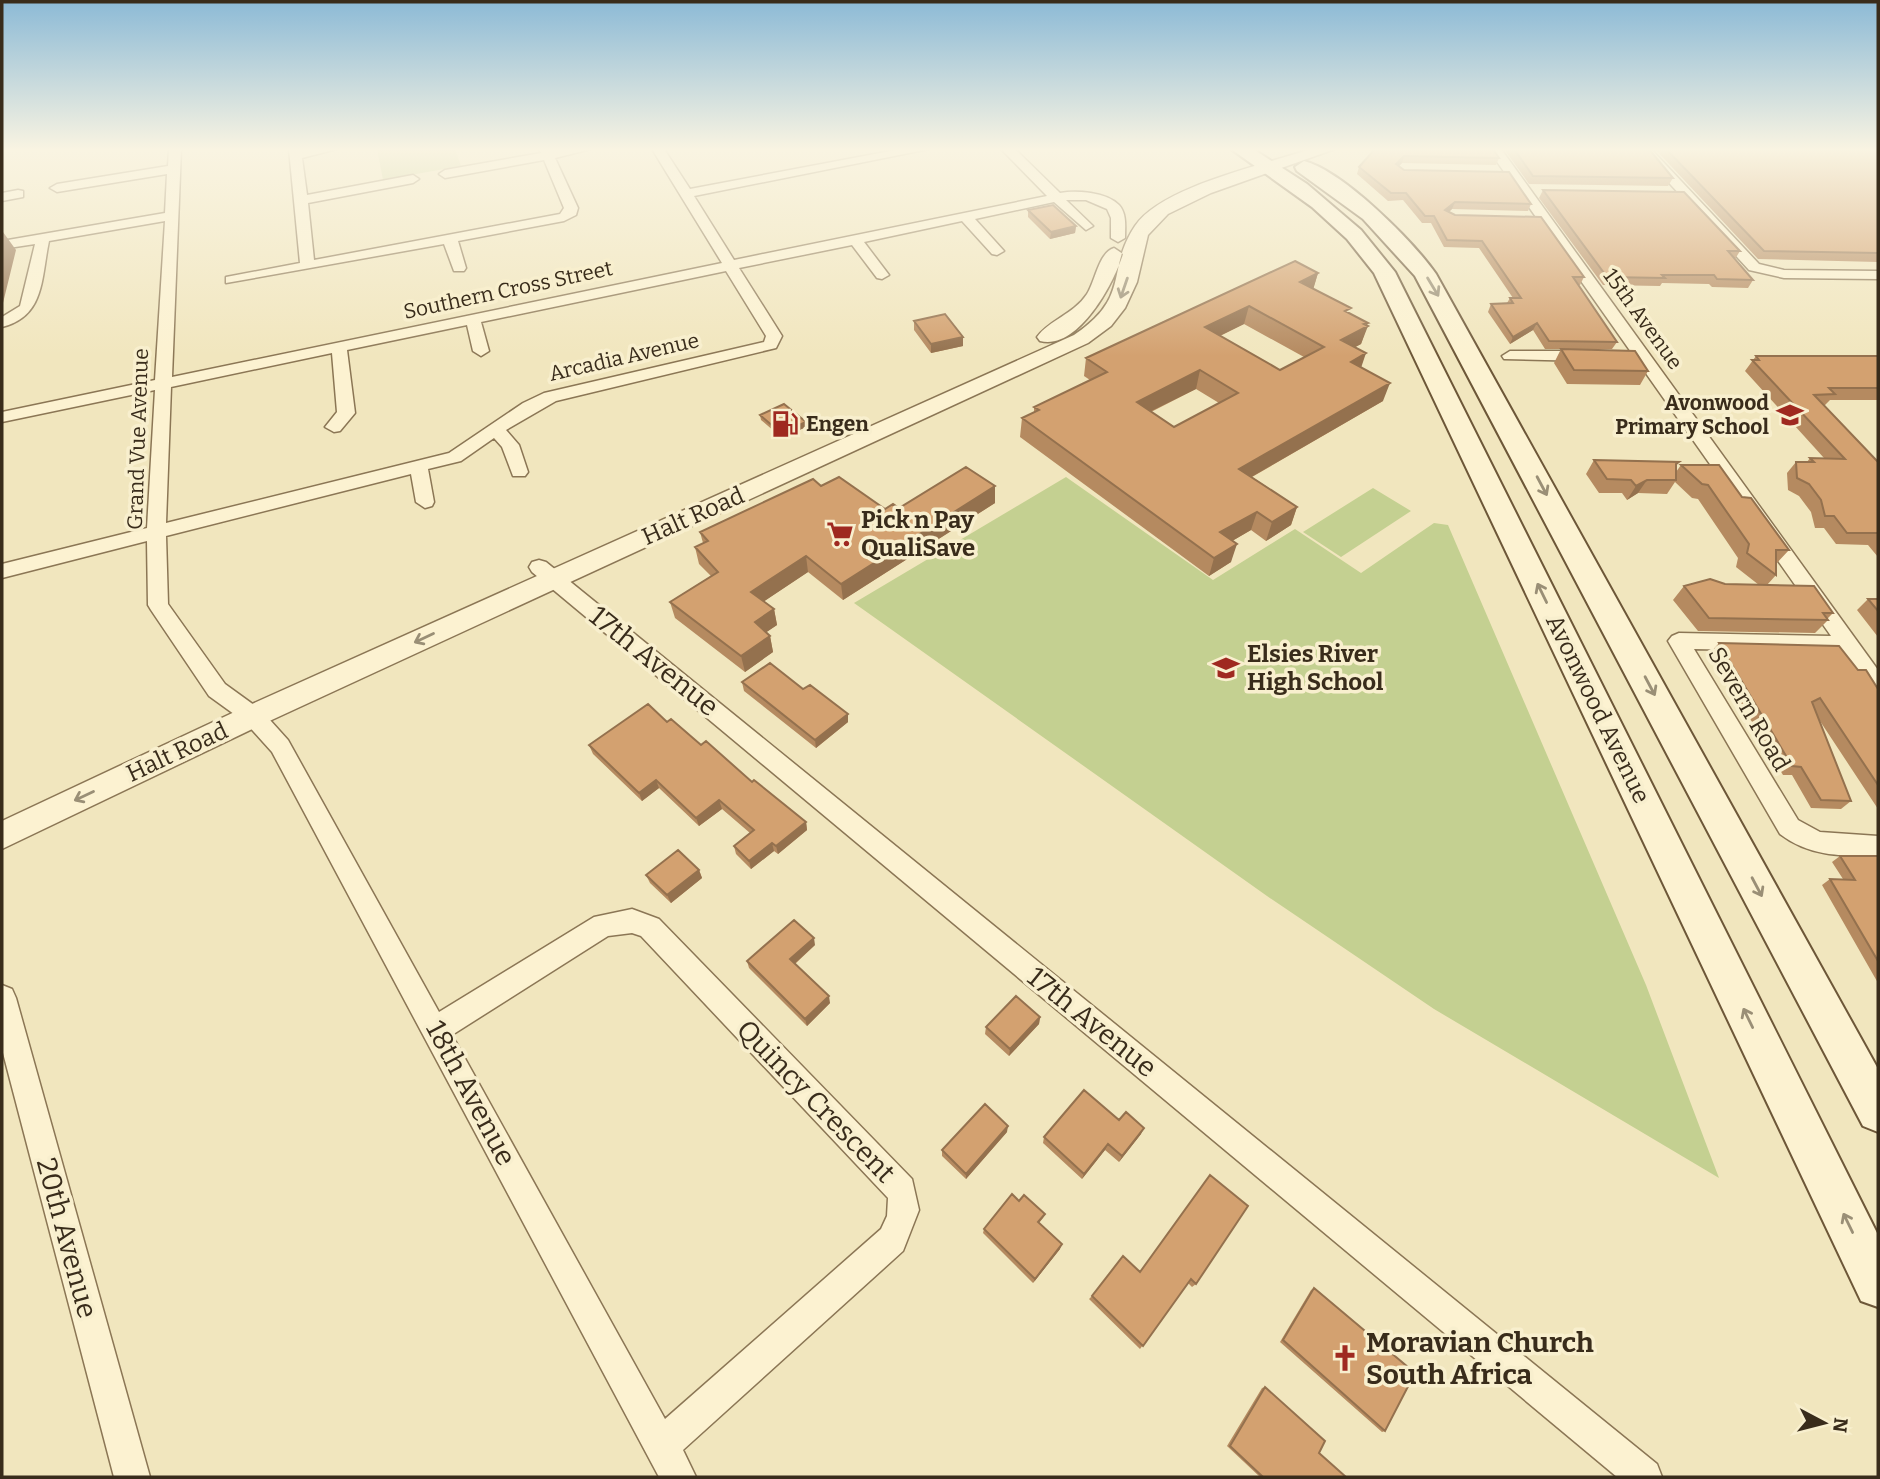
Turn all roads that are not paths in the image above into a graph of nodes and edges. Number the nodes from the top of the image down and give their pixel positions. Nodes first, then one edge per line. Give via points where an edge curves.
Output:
1 (159, 218) edge
2 (171, 218) edge
3 (302, 218) edge
4 (558, 218) edge
5 (701, 218) edge
6 (955, 218) edge
7 (967, 218) edge
8 (1077, 218) edge
9 (1117, 218) edge
10 (1127, 218) edge
11 (1152, 218) edge
12 (1336, 218) edge
13 (1374, 218) edge
14 (1537, 218) edge
15 (1708, 218) edge
16 (1086, 226) dead end
17 (43, 238) junction
18 (1118, 238) junction
19 (450, 239) junction
20 (855, 239) junction
21 (2, 245) edge
22 (997, 251) dead end
23 (730, 264) junction
24 (308, 266) junction
25 (460, 268) dead end
26 (882, 275) dead end
27 (1878, 275) edge
28 (231, 280) dead end
29 (473, 319) junction
30 (2, 322) edge
31 (339, 347) junction
32 (481, 351) dead end
33 (1510, 356) dead end
34 (1643, 357) junction
35 (162, 384) junction
36 (2, 417) edge
37 (334, 427) dead end
38 (496, 430) junction
39 (419, 467) junction
40 (519, 472) dead end
41 (425, 502) dead end
42 (156, 532) junction
43 (2, 571) edge
44 (547, 573) junction
45 (1847, 644) junction
46 (1878, 686) edge
47 (244, 709) junction
48 (2, 813) edge
49 (2, 835) edge
50 (1878, 846) edge
51 (2, 998) edge
52 (436, 1029) junction
53 (1878, 1111) edge
54 (1878, 1284) edge
55 (661, 1446) junction
56 (132, 1477) edge
57 (678, 1477) edge
58 (1644, 1477) edge

1 - 17 street
2 - 35 street, Grand Vue Avenue
3 - 24 street
4 - 19 street
5 - 23 street, Arcadia Avenue
6 - 20 street, Southern Cross Street
7 - 22 street
8 - 16 street
9 - 18 street, Southern Cross Street
10 - 18 street, Halt Road
11 -> 44 street, Halt Road via 1138,237 1116,306 1081,340
54 -> 12 main road, Avonwood Avenue via 1393,288 1362,242
13 -> 53 main road via 1425,274
14 - 34 street, 15th Avenue
15 - 27 street via 1762,271
17 - 21 street
17 - 30 street via 27,308
18 - 44 street, Halt Road via 1102,290 1062,329
19 - 24 street
19 - 25 street
20 - 23 street, Southern Cross Street
20 - 26 street
23 - 29 street, Southern Cross Street
23 - 38 street, Arcadia Avenue via 774,336 770,345 550,397
24 - 28 street
29 - 31 street, Southern Cross Street
29 - 32 street
31 - 35 street, Southern Cross Street
31 - 37 street via 346,413
33 - 34 street
34 - 45 street, 15th Avenue
35 - 36 street, Southern Cross Street
35 - 42 street, Grand Vue Avenue
38 - 39 street, Arcadia Avenue via 460,455
38 - 40 street via 510,445
39 - 41 street
39 - 42 street, Arcadia Avenue
42 - 43 street, Arcadia Avenue
42 - 47 street, Grand Vue Avenue via 158,605 217,690
44 - 47 street, Halt Road
44 - 58 street, 17th Avenue
45 - 46 street, 15th Avenue
45 - 50 street, Severn Road via 1679,641 1780,814 1800,837 1826,845
47 - 48 street, Halt Road
47 -> 49 street, Halt Road
47 - 52 street, 18th Avenue via 279,746
51 - 56 street, 20th Avenue
52 - 55 street, 18th Avenue
52 - 55 street, Quincy Crescent via 603,925 632,921 650,927 901,1190 904,1215 892,1240
55 - 57 street, 18th Avenue

